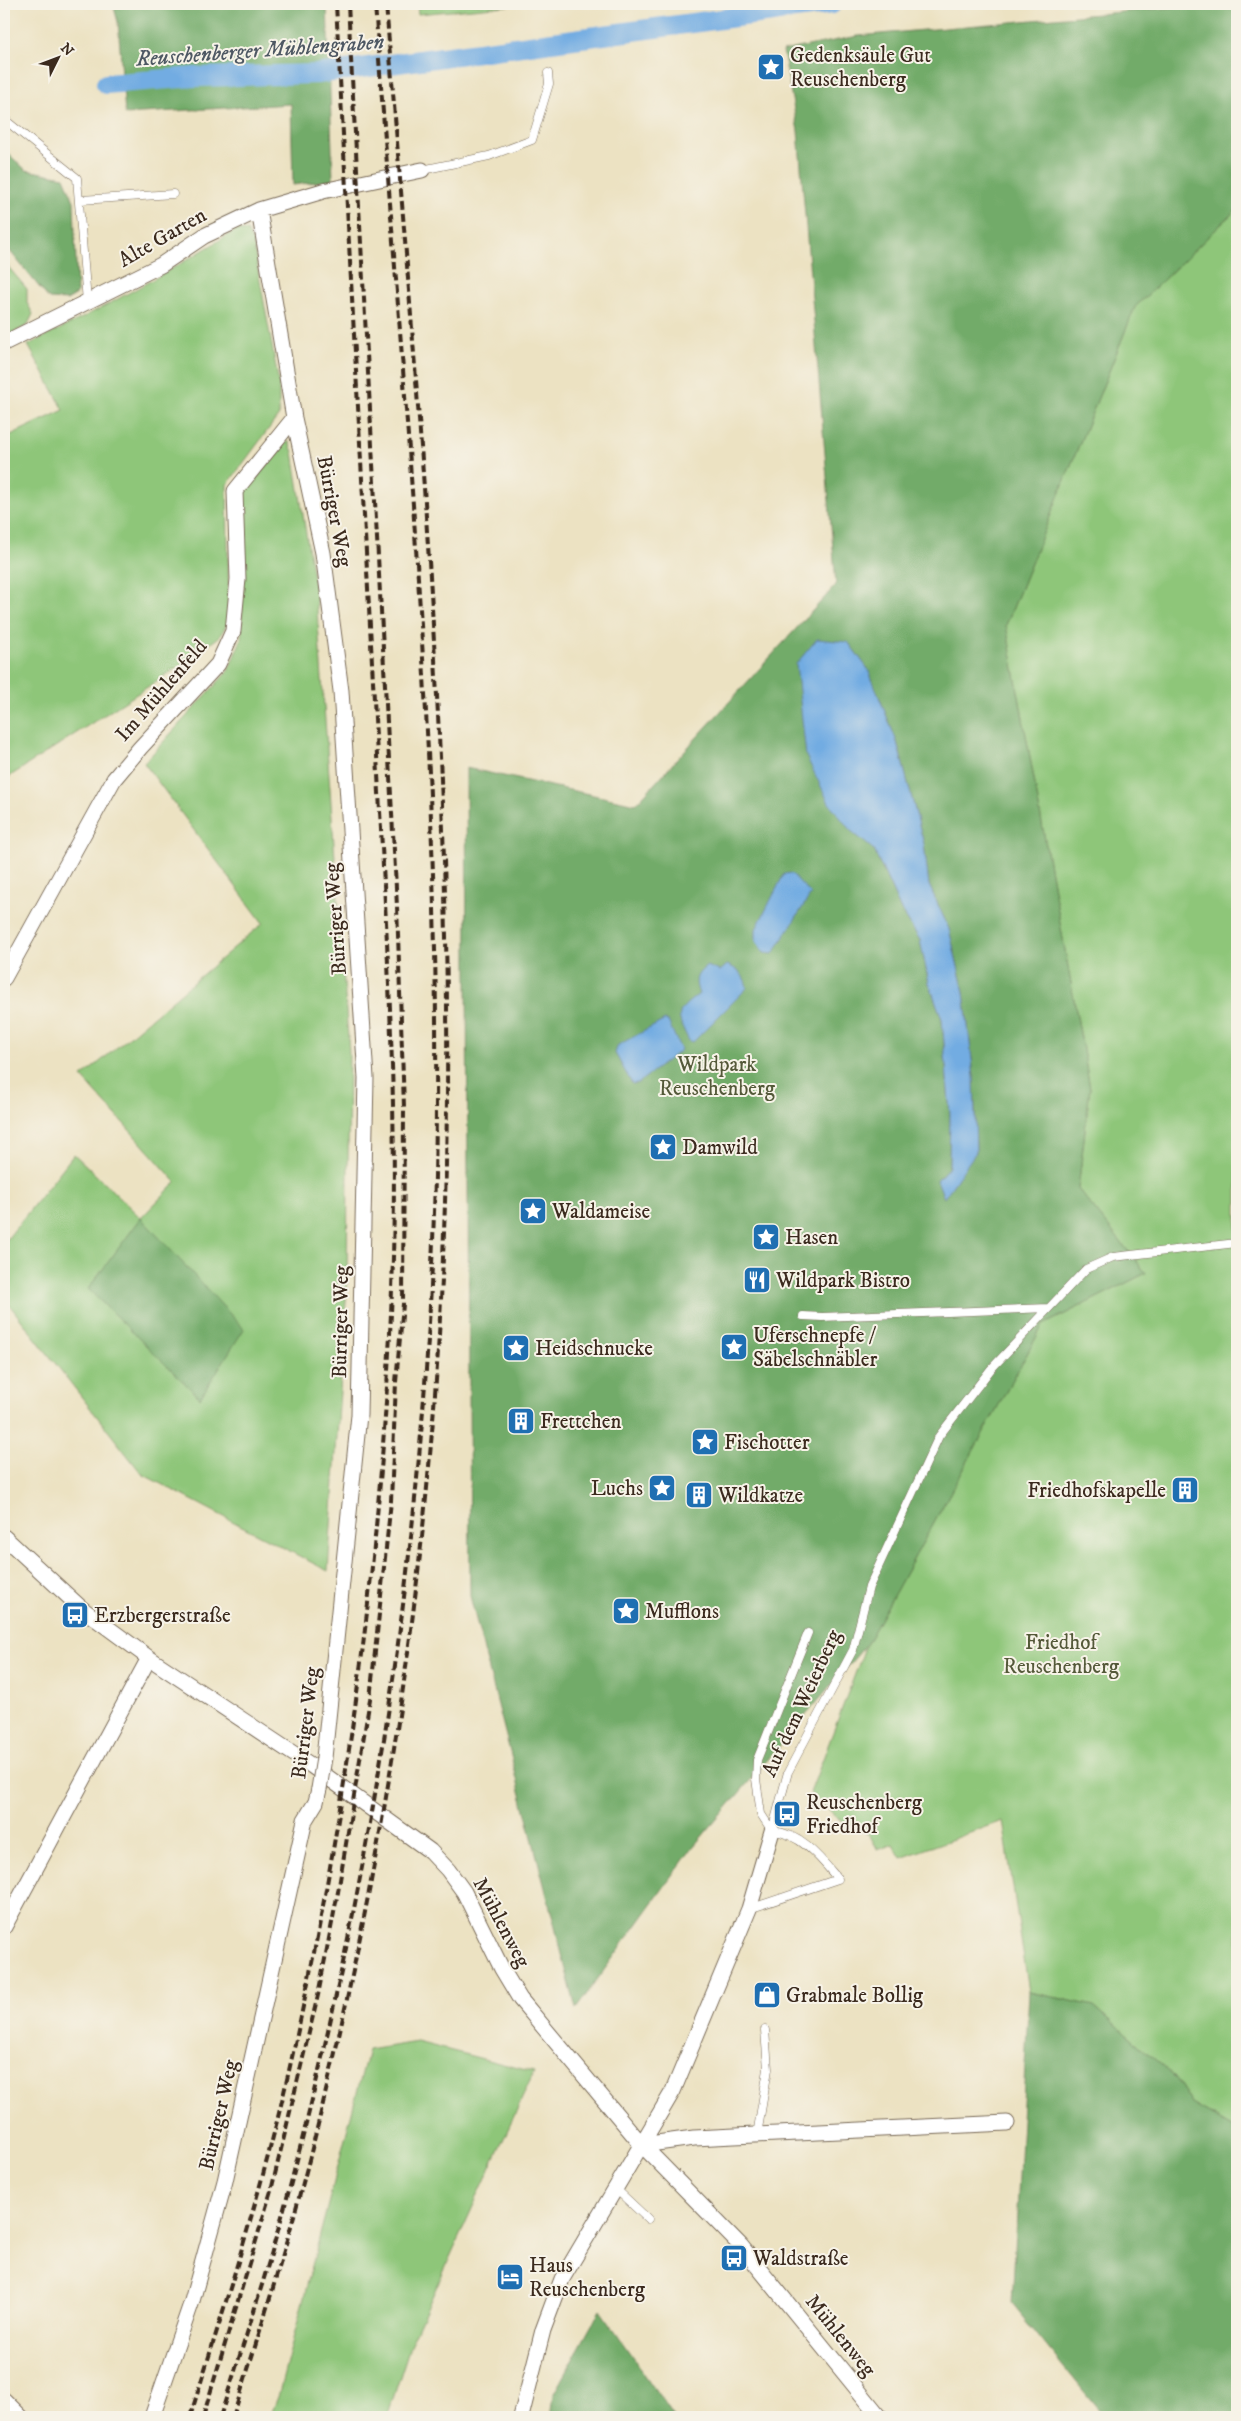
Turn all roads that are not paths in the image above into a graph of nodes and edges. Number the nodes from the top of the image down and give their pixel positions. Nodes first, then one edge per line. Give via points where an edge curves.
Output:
1 (548, 73) dead end
2 (4, 119) edge
3 (422, 170) joint
4 (173, 194) dead end
5 (81, 200) junction
6 (259, 210) junction
7 (88, 302) junction
8 (4, 343) edge
9 (294, 418) junction
10 (4, 978) edge
11 (1237, 1243) edge
12 (1048, 1308) junction
13 (803, 1316) dead end
14 (4, 1537) edge
15 (808, 1633) dead end
16 (149, 1658) junction
17 (772, 1830) junction
18 (749, 1909) junction
19 (4, 1927) edge
20 (765, 2030) dead end
21 (1007, 2124) dead end
22 (757, 2135) junction
23 (642, 2145) junction
24 (616, 2189) junction
25 (648, 2219) dead end
26 (4, 2400) edge
27 (21, 2417) edge
28 (152, 2417) edge
29 (521, 2417) edge
30 (880, 2417) edge

1 - 3 lane via 548,84 532,140 489,156
2 - 5 lane, Alte Garten via 77,178
3 - 6 street, Alte Garten via 323,191
4 - 5 lane, Alte Garten
5 - 7 lane, Alte Garten
6 - 7 street, Alte Garten via 204,236 161,265
6 - 9 street, Bürriger Weg
7 - 8 street, Alte Garten
9 - 10 street, Im Mühlenfeld via 235,491 238,579 233,632 218,664 114,779
9 - 28 street, Bürriger Weg, bridge via 323,553 341,691 366,1078 359,1415 319,1789 306,1820 225,2181 192,2301
11 - 12 lane, Auf dem Weierberg via 1113,1257 1086,1269
12 - 13 lane
12 - 17 lane, Auf dem Weierberg via 991,1369 939,1436 869,1588 853,1650 788,1772
14 - 16 street, Mühlenweg via 81,1608
15 - 17 lane via 757,1760 761,1814
16 - 19 street
16 - 23 street, Mühlenweg via 312,1766 430,1851 464,1892 520,1999
17 - 18 street, Auf dem Weierberg
17 - 18 lane via 784,1832 813,1850 838,1880
18 - 23 street, Auf dem Weierberg via 673,2091
20 - 22 lane via 768,2069
21 - 22 street
22 - 23 street
23 - 24 street, Auf dem Weierberg
23 - 30 street, Mühlenweg via 741,2246
24 - 25 lane
24 - 29 street, Auf dem Weierberg via 562,2279 543,2330
26 - 27 street

